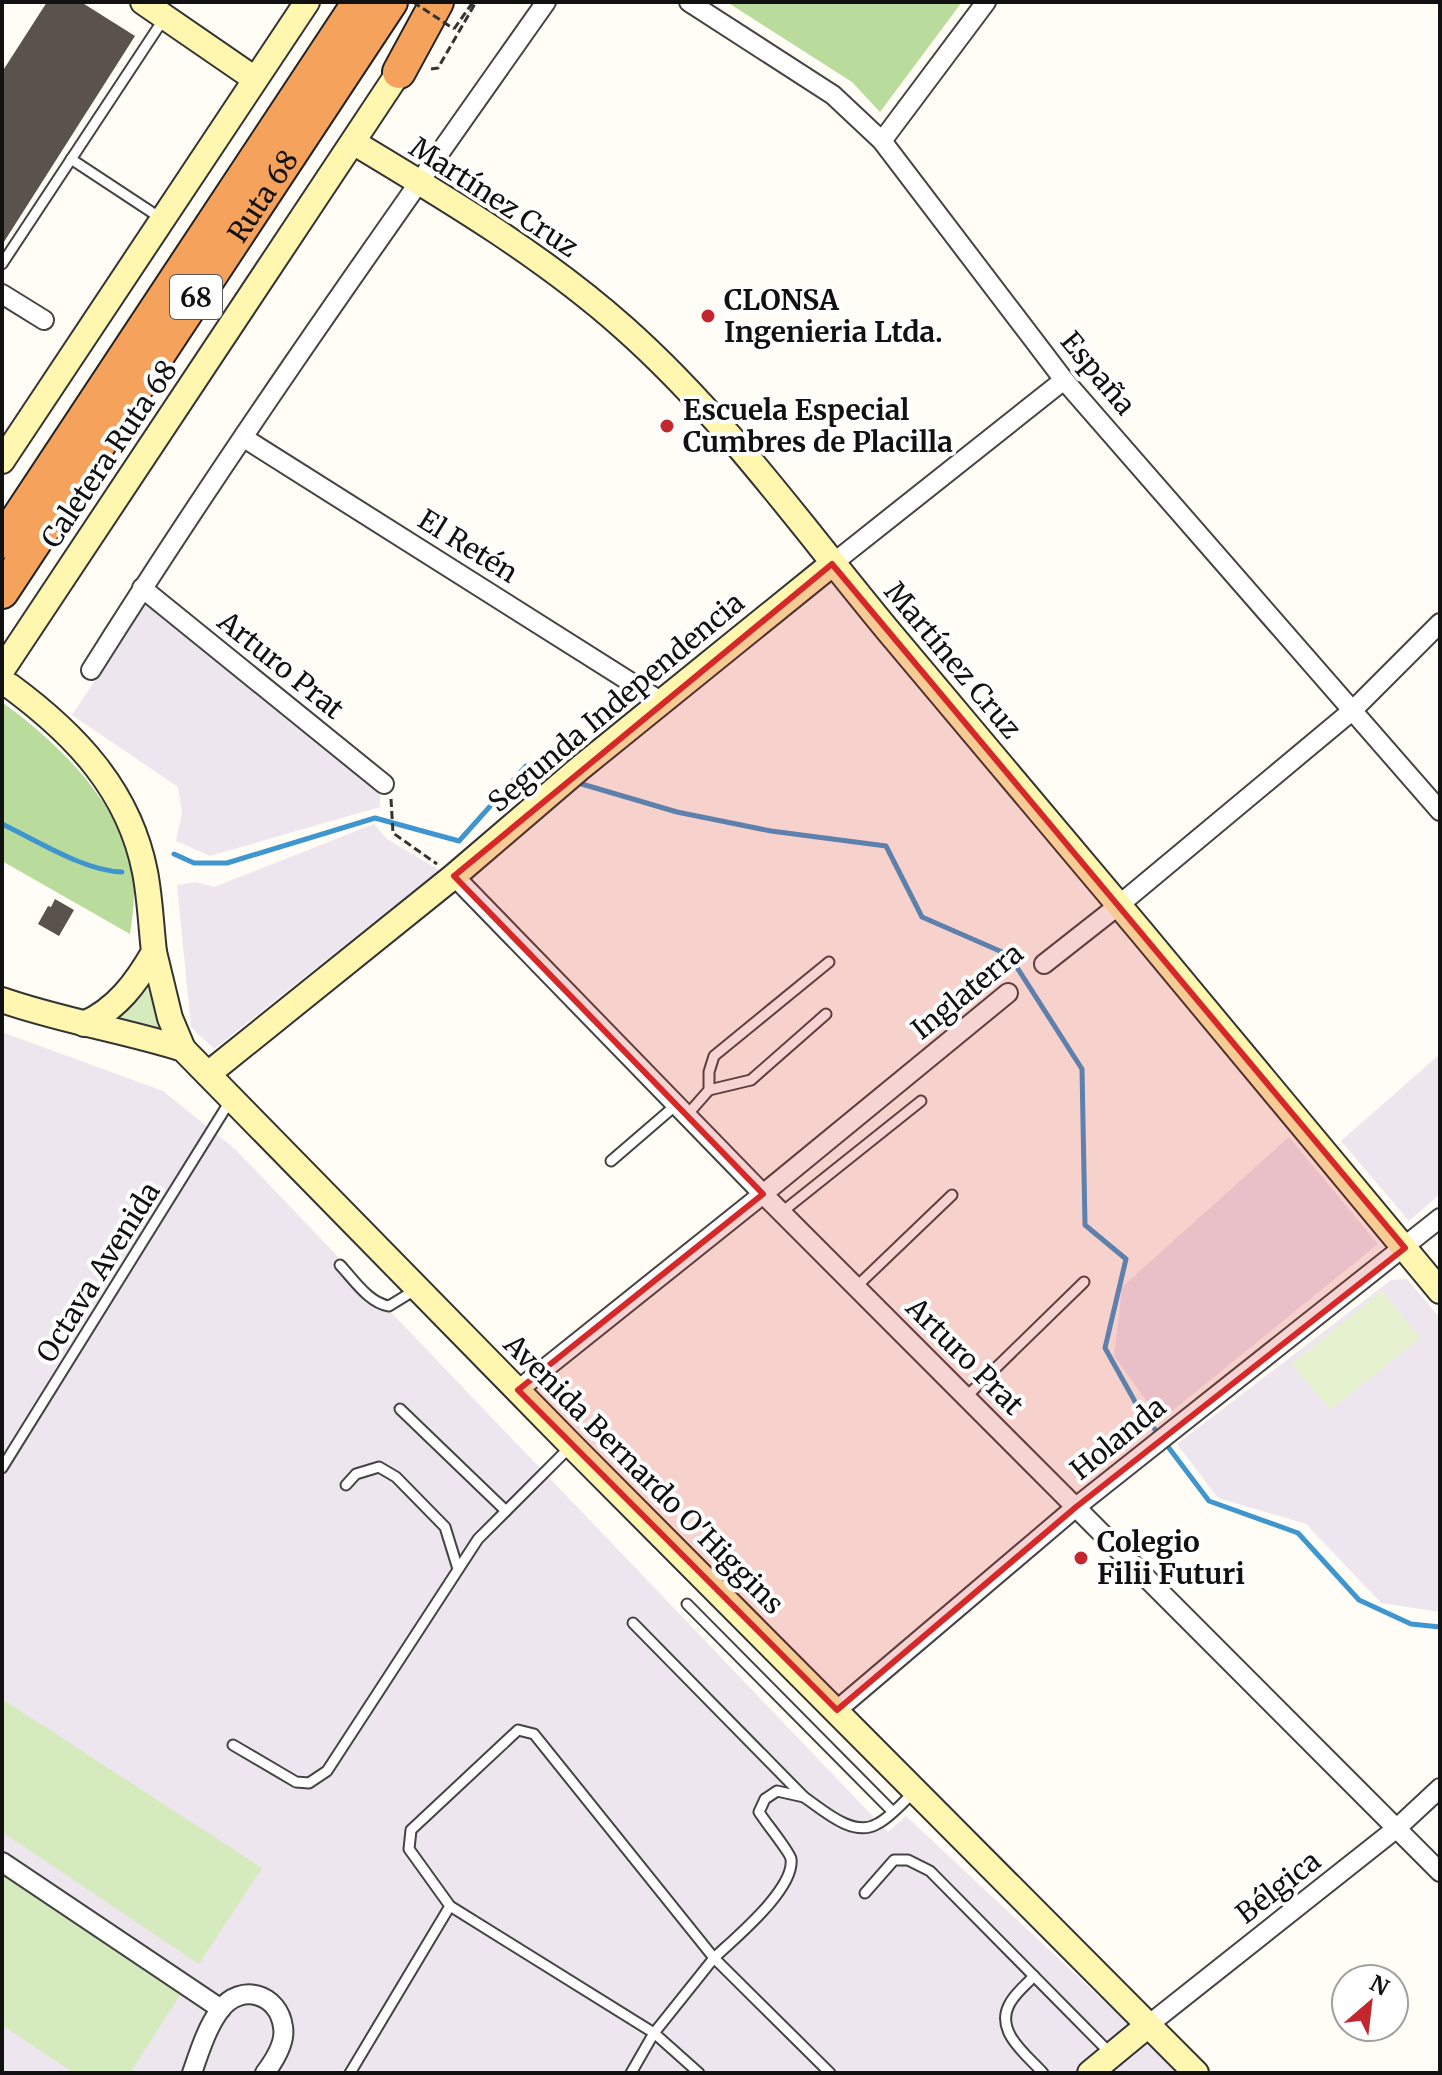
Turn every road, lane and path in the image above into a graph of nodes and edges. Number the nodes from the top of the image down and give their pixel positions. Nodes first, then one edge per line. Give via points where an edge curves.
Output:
1 (143, 2) edge
2 (307, 2) edge
3 (359, 2) edge
4 (391, 2) edge
5 (413, 2) edge
6 (437, 2) edge
7 (474, 2) edge
8 (546, 2) edge
9 (689, 2) edge
10 (986, 2) edge
11 (165, 17) junction
12 (399, 72) junction
13 (255, 79) junction
14 (882, 141) junction
15 (353, 142) junction
16 (71, 159) junction
17 (419, 182) junction
18 (162, 219) junction
19 (2, 264) edge
20 (2, 294) edge
21 (44, 320) dead end
22 (1064, 380) junction
23 (244, 438) junction
24 (2, 461) edge
25 (2, 542) edge
26 (832, 564) junction
27 (142, 588) junction
28 (2, 592) edge
29 (1440, 623) edge
30 (91, 670) dead end
31 (6, 678) edge
32 (662, 702) junction
33 (1353, 710) junction
34 (384, 784) dead end
35 (393, 803) dead end
36 (1440, 811) edge
37 (454, 876) junction
38 (1119, 905) junction
39 (154, 952) junction
40 (829, 962) dead end
41 (1044, 964) dead end
42 (1008, 993) dead end
43 (2, 1000) edge
44 (826, 1014) dead end
45 (84, 1024) junction
46 (183, 1049) junction
47 (208, 1074) junction
48 (709, 1090) junction
49 (232, 1098) junction
50 (921, 1101) dead end
51 (682, 1110) junction
52 (611, 1161) dead end
53 (763, 1194) junction
54 (952, 1195) dead end
55 (782, 1212) junction
56 (1440, 1218) edge
57 (1405, 1248) junction
58 (340, 1265) dead end
59 (1084, 1282) dead end
60 (856, 1287) junction
61 (418, 1288) junction
62 (1440, 1291) edge
63 (518, 1390) junction
64 (966, 1397) junction
65 (400, 1409) dead end
66 (572, 1446) junction
67 (2, 1468) edge
68 (346, 1485) dead end
69 (1076, 1507) junction
70 (506, 1511) junction
71 (458, 1569) junction
72 (687, 1604) dead end
73 (633, 1623) dead end
74 (837, 1710) junction
75 (233, 1745) dead end
76 (1440, 1788) edge
77 (915, 1791) junction
78 (804, 1797) junction
79 (892, 1811) junction
80 (1397, 1828) junction
81 (2, 1862) edge
82 (1440, 1872) edge
83 (865, 1893) dead end
84 (450, 1906) junction
85 (714, 1958) junction
86 (1034, 1976) junction
87 (221, 2009) junction
88 (1147, 2026) junction
89 (654, 2033) junction
90 (1112, 2055) junction
91 (192, 2073) edge
92 (265, 2073) edge
93 (350, 2073) edge
94 (631, 2073) edge
95 (699, 2073) edge
96 (830, 2073) edge
97 (1043, 2073) edge
98 (1090, 2073) edge
99 (1196, 2073) edge

1 - 11 street
2 - 13 street
3 - 25 highway, Ruta 68 / 68
4 - 28 highway, Ruta 68 / 68
5 - 7 path, bridge via 454,29
6 - 12 highway
7 - 12 path via 438,68
8 - 17 street
9 - 14 street, España via 833,95
10 - 14 street
11 - 13 street
11 - 16 lane
12 - 15 street, Caletera Ruta 68
13 - 18 street
14 - 22 street, España
15 - 17 street, Martínez Cruz
15 - 31 street, Caletera Ruta 68
16 - 18 lane
16 - 19 lane
17 - 23 street
17 - 26 street, Martínez Cruz via 542,263 657,357 733,437
18 - 24 street
20 - 21 street
22 - 26 street, Segunda Independencia
22 - 33 street, España
23 - 27 street
23 - 32 street, El Retén
26 - 32 street, Segunda Independencia
26 - 38 street, Martínez Cruz
27 - 30 street
27 - 34 street, Arturo Prat
29 - 33 street, Inglaterra
31 - 39 street via 90,756 119,799 145,872
32 - 37 street, Segunda Independencia
33 - 36 street, España
33 - 38 street, Inglaterra
35 - 37 path via 393,833
37 - 47 street, Segunda Independencia
37 - 51 street, Arturo Prat
38 - 41 street, Inglaterra
38 - 57 street, Martínez Cruz
39 - 45 street via 120,1001
39 - 46 street
40 - 48 lane via 714,1056
42 - 53 street, Inglaterra
43 - 45 street, Avenida Bernardo O'Higgins
44 - 48 lane via 751,1080
45 - 46 street, Avenida Bernardo O'Higgins
46 - 47 street, Avenida Bernardo O'Higgins
47 - 49 street, Avenida Bernardo O'Higgins
48 - 51 lane
49 - 61 street, Avenida Bernardo O'Higgins
49 - 67 lane, Octava Avenida
50 - 55 lane
51 - 52 lane
51 - 53 street, Arturo Prat
53 - 55 street, Arturo Prat
53 - 63 street, Inglaterra
54 - 60 lane
55 - 60 street, Arturo Prat
56 - 57 street, Holanda
57 - 62 street, Martínez Cruz
57 - 69 street, Holanda
58 - 61 lane via 382,1305
59 - 64 lane
60 - 64 street, Arturo Prat
61 - 63 street, Avenida Bernardo O'Higgins
63 - 66 street, Avenida Bernardo O'Higgins
64 - 69 street, Arturo Prat
65 - 70 lane
66 - 70 lane
66 - 74 street, Avenida Bernardo O'Higgins
68 - 71 lane via 356,1474 379,1467 396,1477 445,1527
69 - 74 street, Holanda
69 - 80 street, Arturo Prat
70 - 71 lane
71 - 75 lane via 327,1771 309,1783 296,1782
72 - 79 lane
73 - 78 lane
74 - 77 street, Avenida Bernardo O'Higgins
76 - 80 street, Bélgica
77 - 79 lane
77 - 88 street, Avenida Bernardo O'Higgins
78 - 79 lane via 859,1829 876,1825
78 - 85 lane via 777,1791 765,1799 759,1812 792,1861 787,1878 774,1899
80 - 82 street, Arturo Prat
80 - 88 street, Bélgica
81 - 87 street
83 - 86 lane via 894,1860 908,1860 930,1871
84 - 85 lane via 409,1849 411,1830 518,1730 534,1734
84 - 89 lane
84 - 93 lane
85 - 89 lane
85 - 96 lane
86 - 90 lane
86 - 97 lane via 1009,2003 1004,2018 1010,2037
87 - 91 street
87 - 92 street via 237,1996 254,1993 271,2001 283,2026 283,2040
88 - 90 street
88 - 99 street, Avenida Bernardo O'Higgins
89 - 94 lane
89 - 95 lane
90 - 98 street

